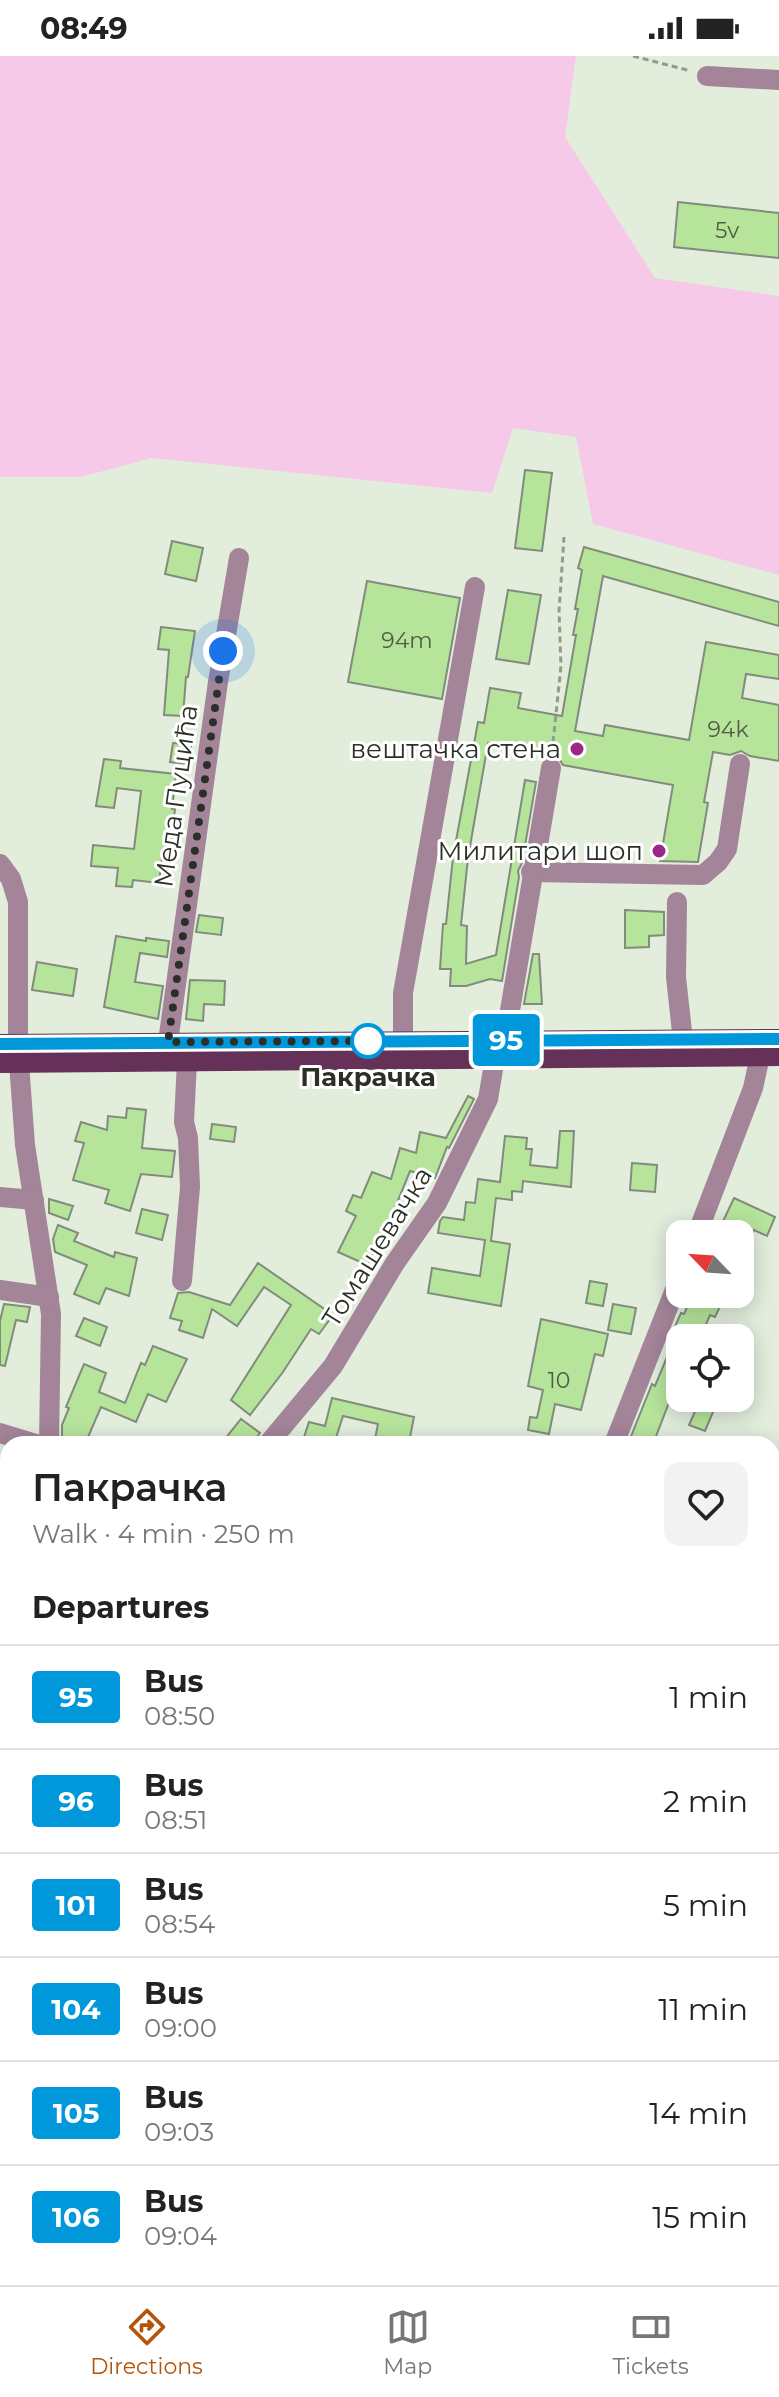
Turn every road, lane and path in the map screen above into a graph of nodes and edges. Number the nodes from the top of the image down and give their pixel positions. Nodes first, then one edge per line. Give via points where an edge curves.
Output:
1 (633, 56) edge
2 (707, 76) joint
3 (779, 80) edge
4 (564, 537) dead end
5 (239, 558) dead end
6 (475, 587) dead end
7 (740, 764) dead end
8 (551, 768) joint
9 (531, 872) junction
10 (4, 874) edge
11 (677, 902) dead end
12 (779, 1039) edge
13 (403, 1041) junction
14 (683, 1041) junction
15 (168, 1042) junction
16 (500, 1049) junction
17 (9, 1053) edge
18 (770, 1056) edge
19 (187, 1061) junction
20 (184, 1122) junction
21 (179, 1196) dead end
22 (0, 1197) edge
23 (34, 1200) junction
24 (702, 1220) edge
25 (182, 1281) dead end
26 (0, 1290) edge
27 (49, 1297) junction
28 (668, 1308) edge
29 (49, 1436) edge
30 (275, 1436) edge
31 (617, 1436) edge

1 - 2 path
2 - 3 street
4 - 8 path via 561,666
5 - 15 street, Меда Пуцића
6 - 13 street via 403,993
7 - 9 street via 727,849 703,875
8 - 9 street, Томашевачка
9 - 16 street, Томашевачка
10 - 17 street via 18,902
11 - 14 street via 676,977
12 - 14 main road
13 - 15 main road
13 - 16 main road
14 - 16 main road
15 - 17 main road
16 - 18 main road
16 - 19 main road
16 - 30 street, Томашевачка via 488,1099 437,1203 333,1366
17 - 19 main road
17 - 23 street
18 - 24 street
19 - 20 street
20 - 21 street via 178,1136
20 - 25 street via 190,1187
22 - 23 street
23 - 27 street
26 - 27 street
27 - 29 street
28 - 31 street

